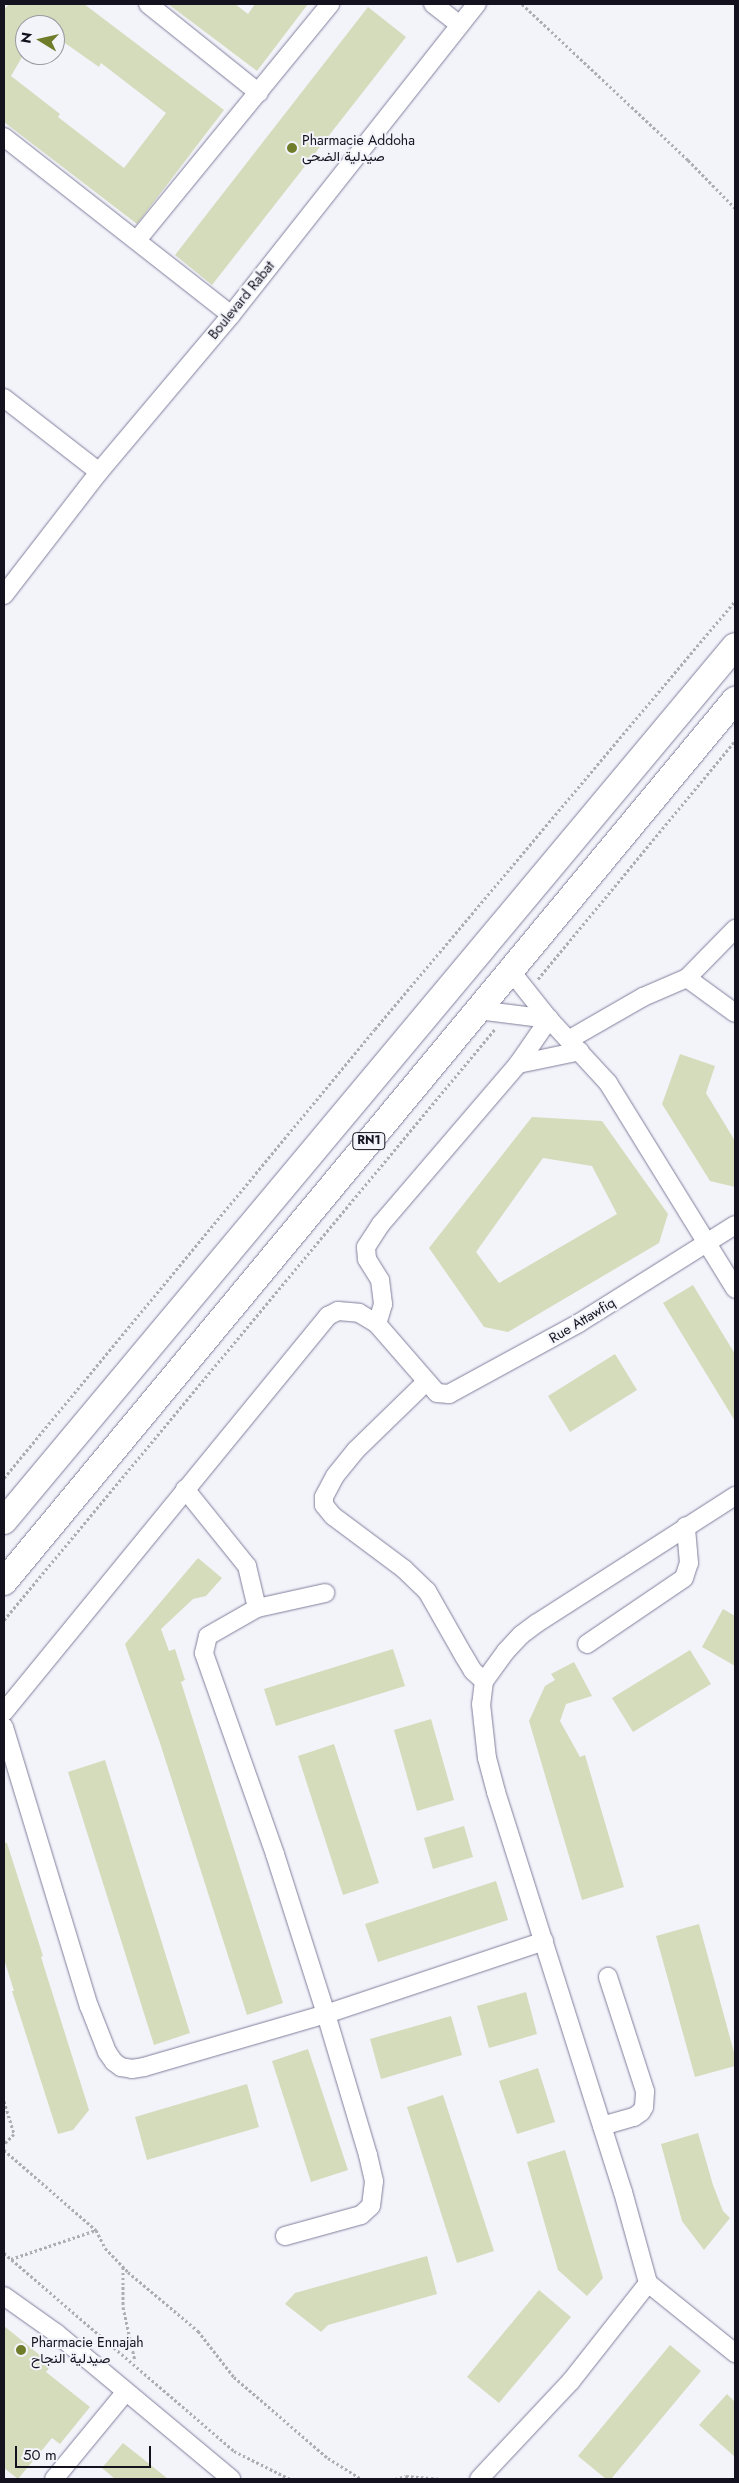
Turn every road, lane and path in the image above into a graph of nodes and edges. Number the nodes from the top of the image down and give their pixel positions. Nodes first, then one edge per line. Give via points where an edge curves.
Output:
1 (148, 4) edge
2 (330, 4) edge
3 (433, 4) edge
4 (477, 4) edge
5 (522, 4) edge
6 (460, 25) junction
7 (259, 92) junction
8 (4, 137) edge
9 (735, 208) edge
10 (137, 240) junction
11 (230, 315) junction
12 (4, 398) edge
13 (99, 472) junction
14 (4, 594) edge
15 (735, 601) edge
16 (735, 646) edge
17 (735, 700) edge
18 (735, 741) edge
19 (735, 930) edge
20 (510, 970) junction
21 (687, 978) junction
22 (527, 991) junction
23 (478, 1010) junction
24 (735, 1013) edge
25 (508, 1014) junction
26 (549, 1019) junction
27 (575, 1045) junction
28 (518, 1064) junction
29 (735, 1225) edge
30 (706, 1243) junction
31 (735, 1289) edge
32 (377, 1324) junction
33 (426, 1382) junction
34 (4, 1478) edge
35 (185, 1489) junction
36 (735, 1496) edge
37 (4, 1521) edge
38 (686, 1526) junction
39 (4, 1582) edge
40 (325, 1593) dead end
41 (257, 1608) junction
42 (4, 1620) edge
43 (587, 1644) dead end
44 (484, 1681) junction
45 (4, 1712) edge
46 (4, 1727) edge
47 (544, 1941) junction
48 (608, 1977) dead end
49 (326, 2014) junction
50 (4, 2101) edge
51 (602, 2126) junction
52 (4, 2144) edge
53 (4, 2150) edge
54 (96, 2230) junction
55 (285, 2236) dead end
56 (4, 2254) edge
57 (10, 2259) junction
58 (123, 2267) junction
59 (648, 2283) junction
60 (4, 2296) edge
61 (735, 2353) edge
62 (135, 2361) dead end
63 (125, 2393) junction
64 (54, 2479) edge
65 (231, 2479) edge
66 (290, 2479) edge
67 (361, 2479) edge
68 (395, 2479) edge
69 (444, 2479) edge
70 (479, 2479) edge

1 - 7 street
2 - 7 street
3 - 6 street
4 - 6 street, Boulevard Rabat
5 - 9 path
6 - 11 street, Boulevard Rabat
7 - 10 street
8 - 10 street
10 - 11 street
11 - 13 street, Boulevard Rabat
12 - 13 street
13 - 14 street, Boulevard Rabat
15 - 34 path
16 - 37 highway, RN1
17 - 20 highway, RN1
18 - 22 path
19 - 21 street
20 - 22 street
20 - 23 highway, RN1
21 - 24 street
21 - 27 street via 643,997
22 - 26 street
23 - 25 street
23 - 39 highway, RN1
25 - 26 street
25 - 42 path
26 - 27 street
26 - 28 street
27 - 28 street
27 - 30 street via 608,1083
28 - 32 street via 381,1224 366,1247 367,1259 380,1280 383,1304
29 - 30 street, Rue Attawfiq
30 - 31 street
30 - 33 street, Rue Attawfiq via 579,1323 464,1387 443,1395
32 - 33 street
32 - 35 street via 359,1313 338,1311 328,1316
33 - 44 street via 356,1450 335,1476 324,1497 324,1505 333,1516 427,1590 473,1671
35 - 41 street via 247,1566
35 - 45 street
36 - 38 street
38 - 43 street via 689,1563 684,1578
38 - 44 street via 537,1622 506,1650
40 - 41 street
41 - 49 street via 208,1636 205,1661 275,1854
44 - 47 street via 481,1704 487,1758
46 - 49 street via 89,2006 106,2052 114,2062 132,2069 144,2067
47 - 49 street
47 - 51 street
48 - 51 street via 645,2091 641,2112
49 - 55 street via 368,2155 374,2194 371,2206 361,2215
50 - 52 path via 14,2134
51 - 59 street
53 - 54 path
54 - 57 path
54 - 58 path via 105,2248
56 - 57 path
57 - 66 path via 234,2451
58 - 62 path via 123,2307
58 - 67 path via 198,2331 234,2377 328,2458
59 - 61 street
59 - 70 street via 571,2381
60 - 63 street via 56,2334
63 - 64 street
63 - 65 street
68 - 69 path via 406,2476

